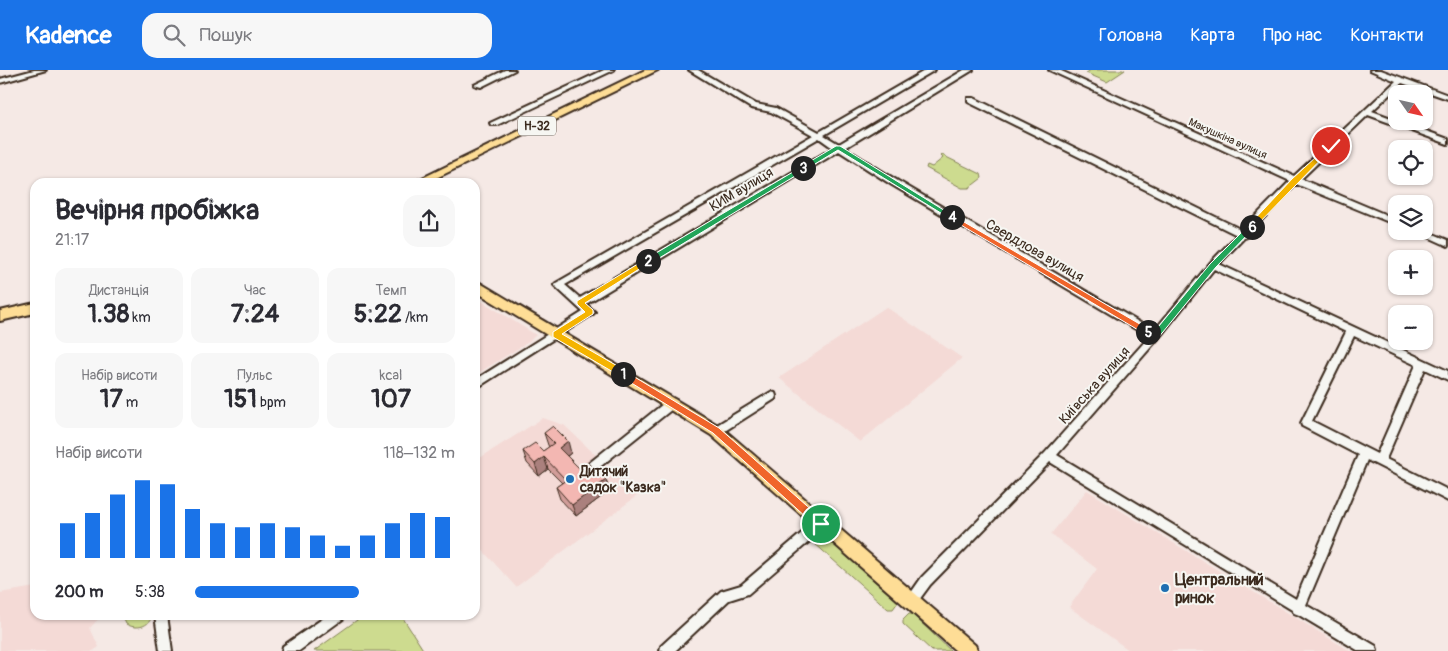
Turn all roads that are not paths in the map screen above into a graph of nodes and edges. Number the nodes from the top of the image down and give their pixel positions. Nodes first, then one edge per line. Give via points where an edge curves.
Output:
1 (42, 70) edge
2 (511, 70) edge
3 (610, 70) edge
4 (653, 70) edge
5 (693, 70) edge
6 (931, 70) edge
7 (969, 70) edge
8 (1053, 70) edge
9 (1374, 70) edge
10 (1400, 80) junction
11 (0, 81) edge
12 (478, 85) dead end
13 (1448, 97) edge
14 (971, 100) dead end
15 (1367, 112) junction
16 (494, 123) dead end
17 (816, 134) junction
18 (1448, 142) edge
19 (838, 147) junction
20 (428, 178) edge
21 (1295, 180) junction
22 (1388, 219) edge
23 (1244, 235) junction
24 (1433, 237) edge
25 (1448, 243) edge
26 (1213, 265) junction
27 (480, 288) edge
28 (580, 302) junction
29 (30, 309) edge
30 (0, 316) edge
31 (1351, 331) junction
32 (556, 334) junction
33 (1155, 336) junction
34 (1422, 364) junction
35 (1448, 376) edge
36 (480, 382) edge
37 (771, 396) dead end
38 (672, 403) junction
39 (716, 431) junction
40 (1364, 453) junction
41 (1049, 456) junction
42 (1379, 461) junction
43 (592, 467) edge
44 (1448, 496) edge
45 (821, 524) junction
46 (912, 600) junction
47 (1298, 609) junction
48 (162, 620) edge
49 (332, 620) edge
50 (166, 651) edge
51 (288, 651) edge
52 (666, 651) edge
53 (968, 651) edge
54 (1371, 651) edge

1 - 11 street
2 - 12 street
3 - 16 street
4 - 20 main road, Н-32
5 - 17 street, Свердлова вулиця via 754,106 773,110
6 - 17 street, КИМ вулиця
7 - 19 street, КИМ вулиця
8 - 21 street, Макушкіна вулиця
9 - 10 street
10 - 13 street
10 - 15 street, Київська вулиця
14 - 23 street
15 - 18 street
15 - 21 street, Київська вулиця
17 - 19 street, Свердлова вулиця
17 - 28 street, КИМ вулиця via 559,285
19 - 28 street, КИМ вулиця
19 - 33 street, Свердлова вулиця
21 - 22 street, Макушкіна вулиця
21 - 23 street, Київська вулиця
23 - 26 street, Київська вулиця
24 - 25 street
26 - 31 street
26 - 33 street, Київська вулиця
27 - 32 main road
28 - 32 street via 590,312
29 - 30 main road
31 - 34 street
31 - 40 street via 1306,423
32 - 36 street
32 - 38 main road
33 - 41 street, Київська вулиця
34 - 35 street
34 - 42 street
37 - 39 street
38 - 39 main road
38 - 43 street
39 - 45 main road
40 - 42 street
40 - 47 street
41 - 46 street, Київська вулиця via 926,581
41 - 47 street
42 - 44 street
45 - 46 main road
45 - 52 street via 744,590 725,595
46 - 53 main road
47 - 54 street
48 - 50 street
49 - 51 street

